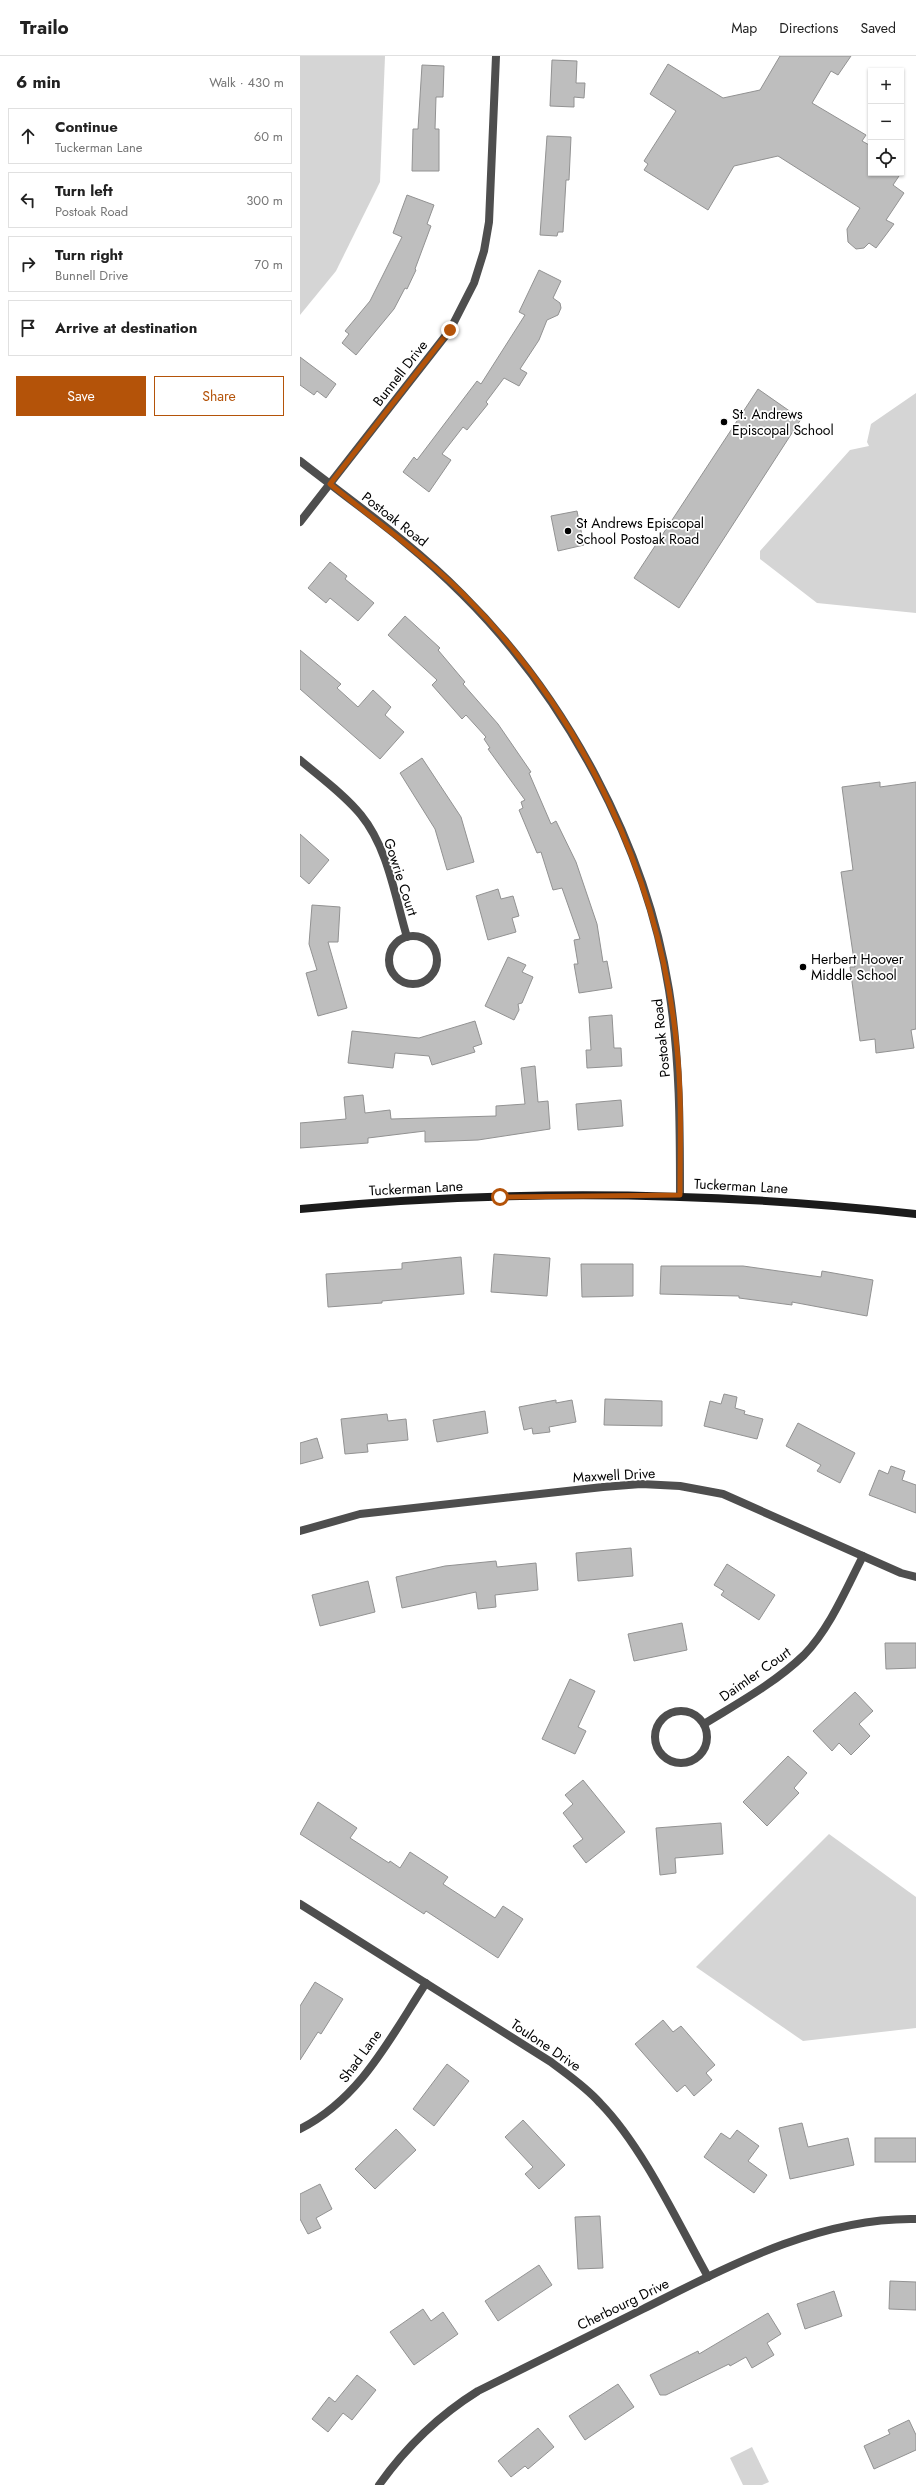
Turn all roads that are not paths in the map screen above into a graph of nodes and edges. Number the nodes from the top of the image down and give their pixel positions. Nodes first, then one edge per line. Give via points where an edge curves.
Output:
1 (496, 56) edge
2 (300, 461) edge
3 (330, 484) junction
4 (300, 522) edge
5 (300, 760) edge
6 (407, 937) junction
7 (680, 1195) junction
8 (300, 1209) edge
9 (916, 1214) edge
10 (300, 1531) edge
11 (863, 1556) junction
12 (916, 1577) edge
13 (704, 1724) junction
14 (300, 1904) edge
15 (426, 1983) junction
16 (300, 2129) edge
17 (916, 2219) edge
18 (708, 2277) junction
19 (379, 2485) edge

1 - 3 street, Bunnell Drive via 489,222 484,251 474,283 450,330
2 - 3 street, Postoak Road
3 - 4 street, Bunnell Drive
3 - 7 street, Postoak Road via 422,556 463,594 499,635 555,707 607,799 652,916 669,990 679,1084
5 - 6 street, Gowrie Court via 361,815 383,856
6 - 6 street, Gowrie Court via 400,940 391,951 390,966 398,979 412,984 420,983 432,975 437,961 436,954 428,941 415,936
7 - 8 main road, Tuckerman Lane via 500,1197
7 - 9 main road, Tuckerman Lane
10 - 11 street, Maxwell Drive via 360,1514 641,1484 680,1486 722,1494
11 - 12 street, Maxwell Drive via 901,1574
11 - 13 street, Daimler Court via 838,1605 804,1654 763,1687
13 - 13 street via 699,1718 684,1711 669,1714 658,1726 656,1742 659,1750 664,1756 679,1762 694,1759 705,1748 707,1740
14 - 15 street, Toulone Drive
15 - 16 street, Shad Lane via 360,2083 341,2103 320,2119
15 - 18 street, Toulone Drive via 551,2062 601,2103 641,2158
17 - 18 street, Cherbourg Drive via 876,2222 816,2232
18 - 19 street, Cherbourg Drive via 465,2399 422,2434 394,2464

